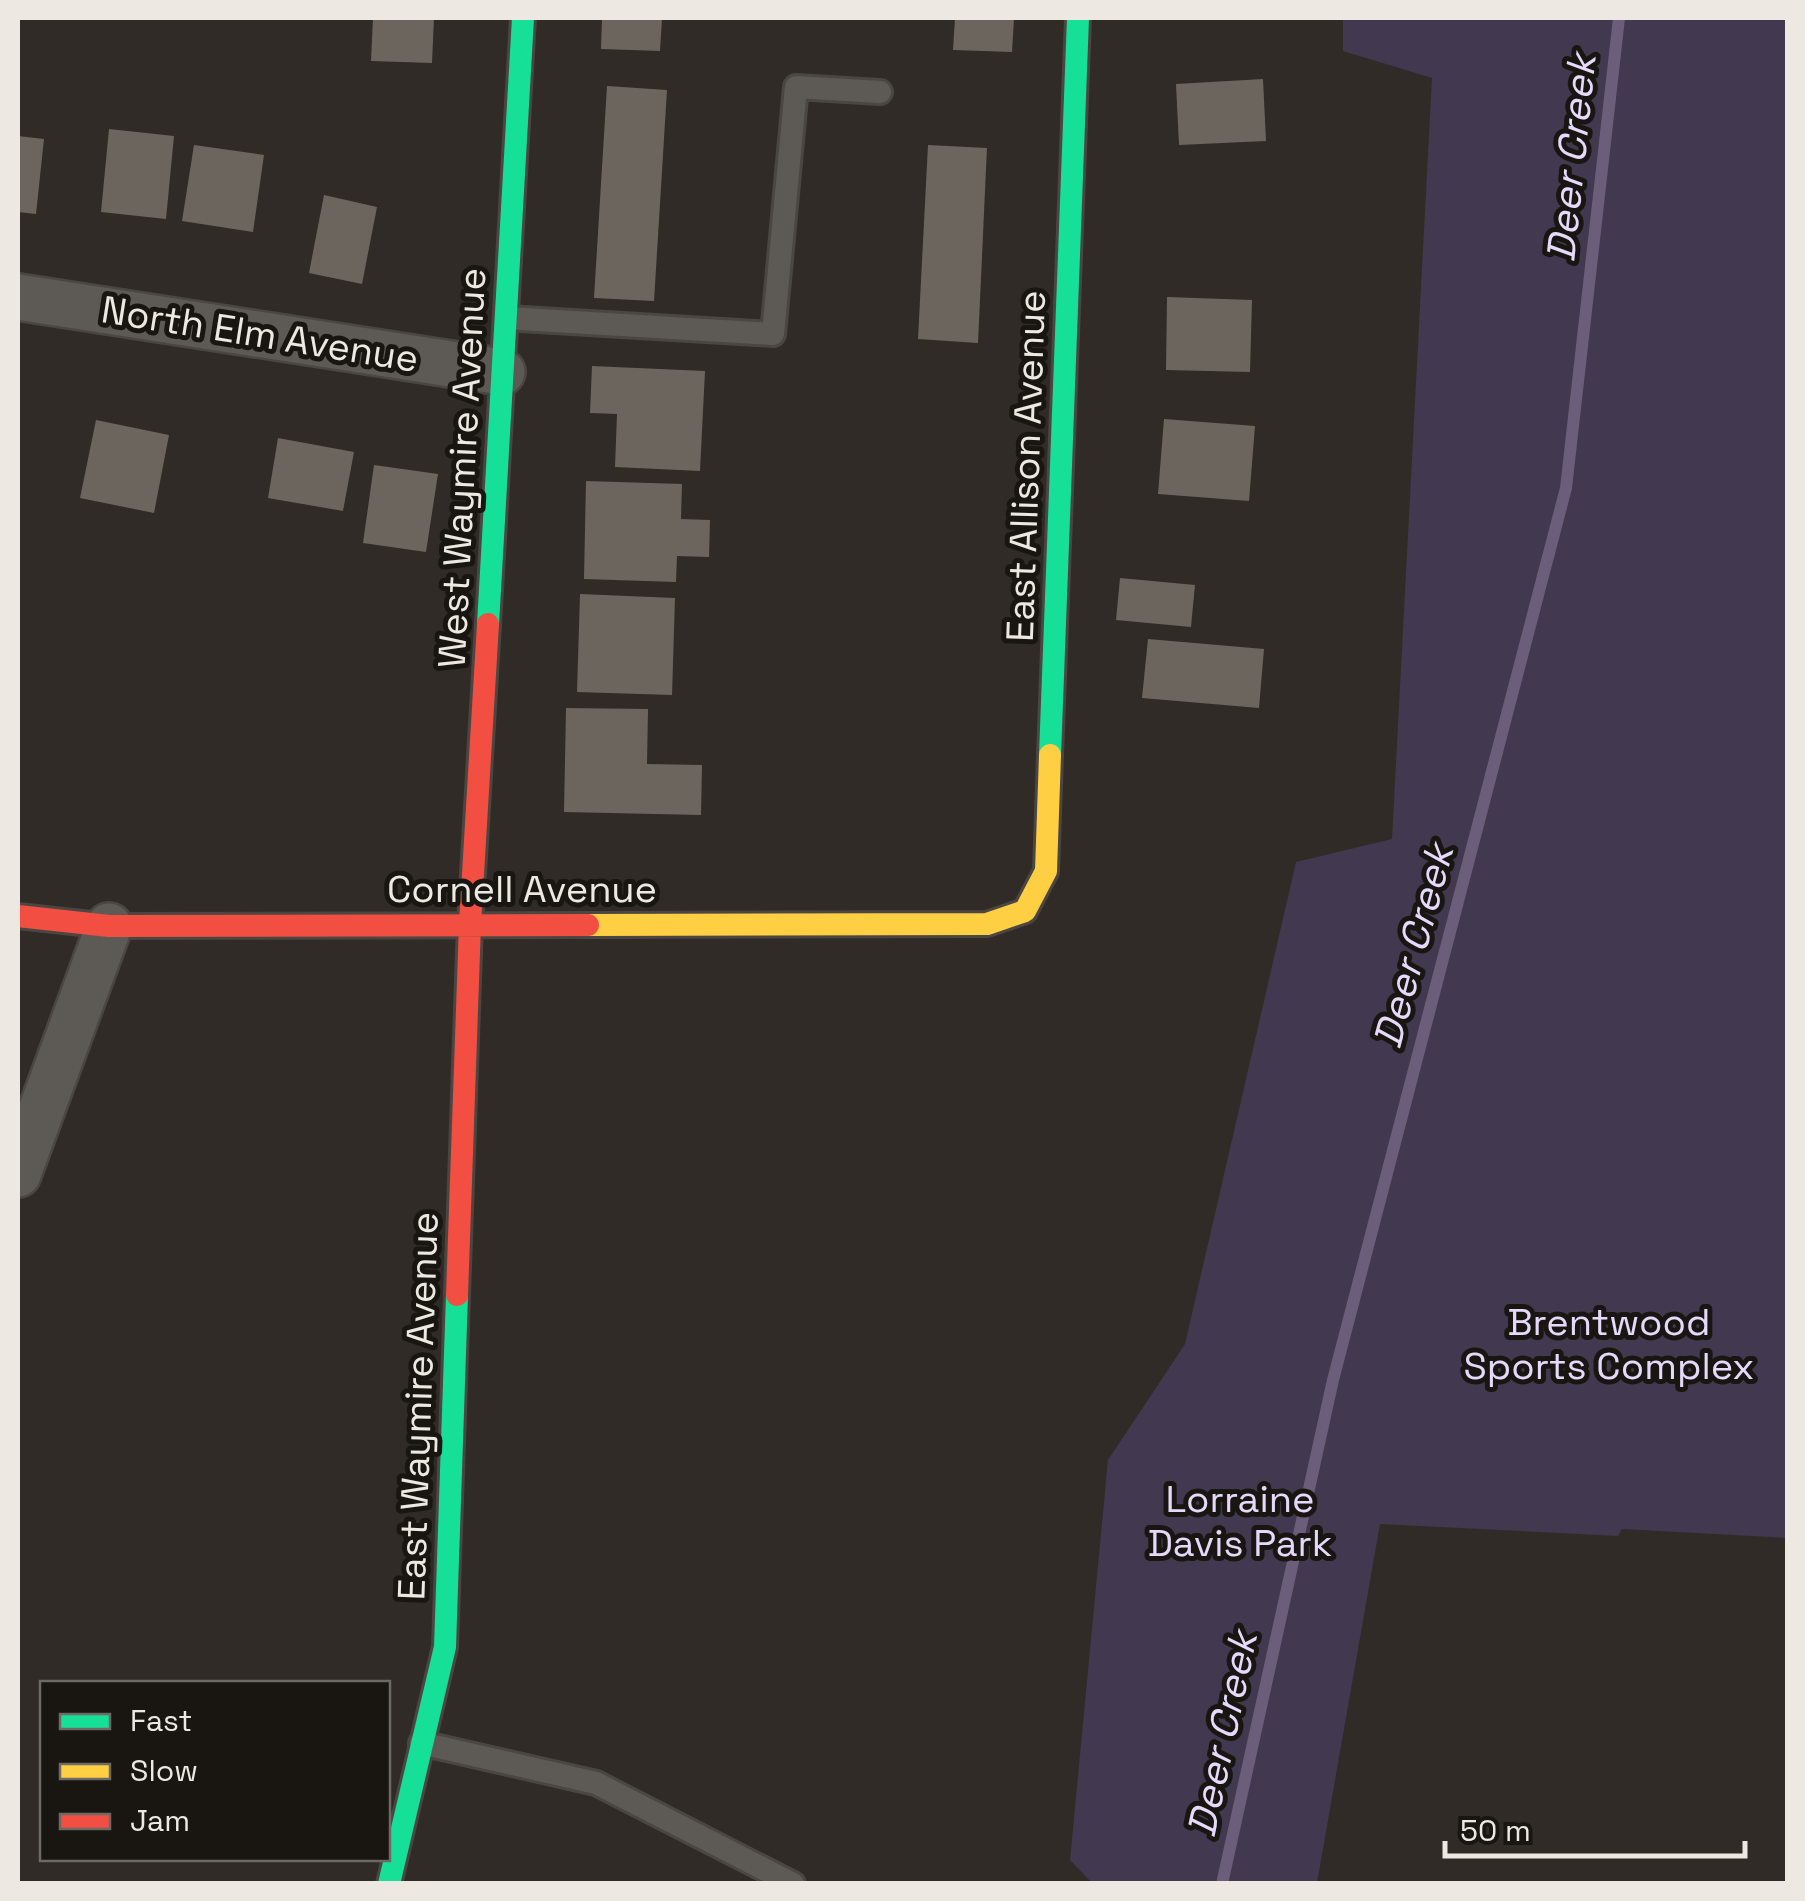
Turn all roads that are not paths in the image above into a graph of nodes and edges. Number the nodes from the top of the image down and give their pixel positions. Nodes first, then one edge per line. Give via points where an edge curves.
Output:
1 (523, 18) edge
2 (1078, 18) edge
3 (880, 92) dead end
4 (18, 297) edge
5 (506, 318) junction
6 (502, 372) junction
7 (1025, 911) joint
8 (18, 916) edge
9 (470, 924) junction
10 (109, 926) junction
11 (18, 1174) edge
12 (421, 1743) junction
13 (388, 1884) edge
14 (793, 1884) edge

1 - 5 street, West Waymire Avenue
2 - 7 street, East Allison Avenue via 1046,870
3 - 5 lane via 796,86 773,334
4 - 6 street, North Elm Avenue
5 - 6 street, West Waymire Avenue
6 - 9 street, West Waymire Avenue
7 - 9 street, Cornell Avenue via 987,924
8 - 10 street, Cornell Avenue
9 - 10 street, Cornell Avenue
9 - 12 street, East Waymire Avenue via 446,1647
10 - 11 street
12 - 13 street, East Waymire Avenue
12 - 14 lane via 596,1784

